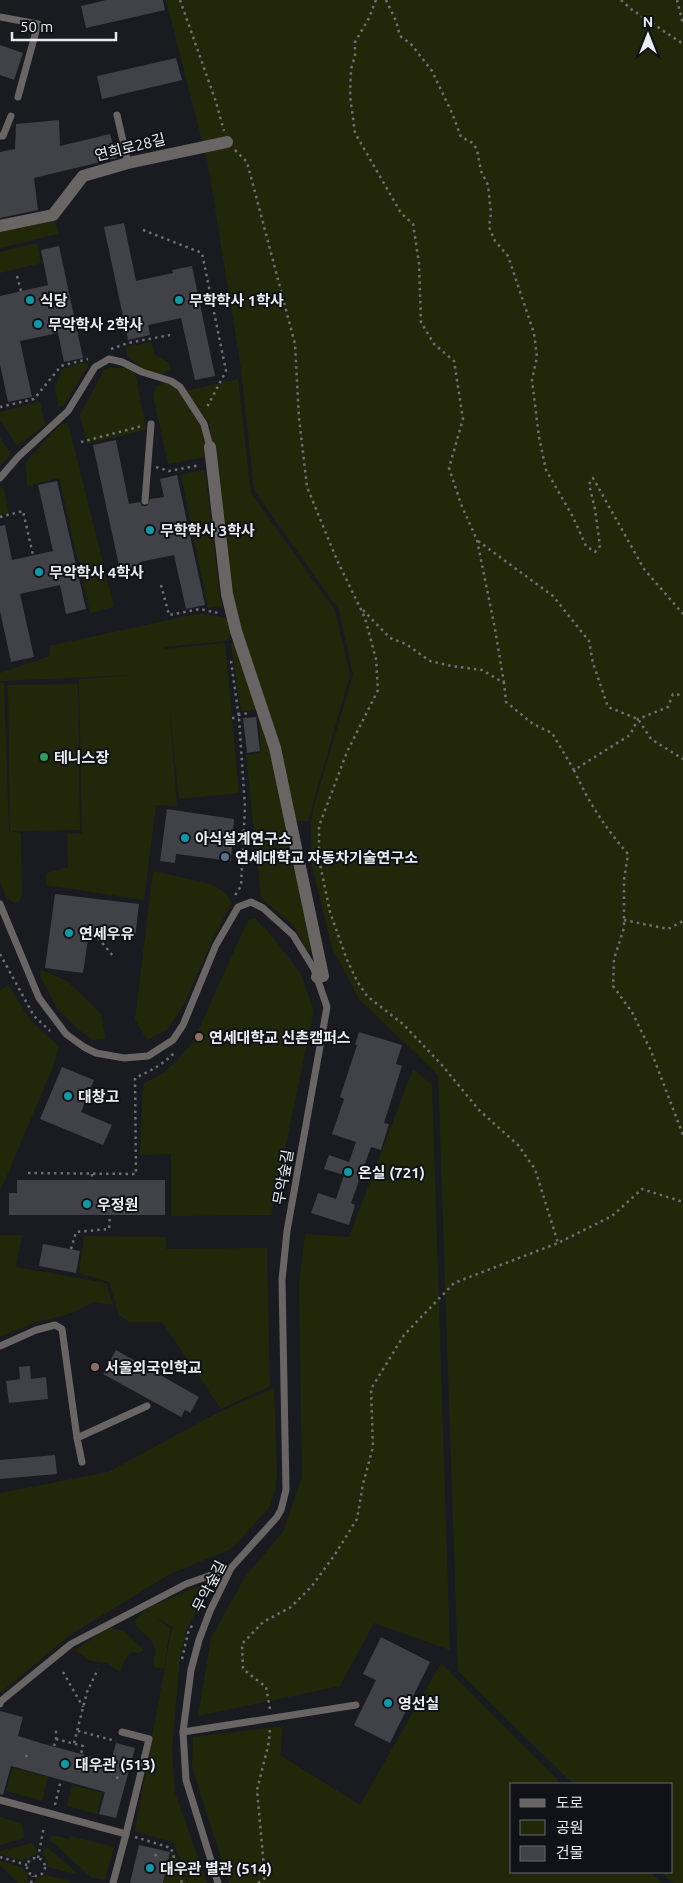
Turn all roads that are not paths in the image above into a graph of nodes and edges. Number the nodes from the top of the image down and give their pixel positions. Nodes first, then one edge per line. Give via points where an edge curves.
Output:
1 (0, 17) edge
2 (18, 97) dead end
3 (117, 115) dead end
4 (10, 116) dead end
5 (0, 136) edge
6 (227, 142) road end
7 (128, 163) junction
8 (0, 226) edge
9 (151, 424) road end
10 (210, 447) joint
11 (0, 478) edge
12 (145, 501) dead end
13 (0, 904) edge
14 (317, 977) junction
15 (0, 1346) edge
16 (147, 1406) dead end
17 (78, 1438) junction
18 (82, 1462) dead end
19 (231, 1568) junction
20 (0, 1704) edge
21 (356, 1705) dead end
22 (122, 1732) dead end
23 (183, 1732) junction
24 (0, 1800) edge
25 (126, 1834) junction
26 (113, 1883) edge
27 (218, 1883) edge

1 - 2 lane via 38,24
3 - 7 lane
4 - 5 lane
6 - 7 street, 연희로28길
7 - 8 street, 연희로28길 via 84,176 53,216
9 - 12 lane
10 - 11 lane via 204,424 180,387 109,359 95,367 68,411
10 - 14 street via 227,594 275,748 323,976
13 - 14 lane, 무악숲길 via 39,998 66,1034 84,1047 109,1056 148,1056 173,1040 183,1025 216,945 238,907 245,903 258,904 293,934
14 - 19 lane, 무악숲길 via 327,1007 287,1231 282,1280 286,1490 277,1517
15 - 17 lane via 36,1330 55,1325 62,1329
16 - 17 lane
17 - 18 lane
19 - 20 lane via 186,1584 70,1644
19 - 23 lane, 무악숲길 via 210,1612 190,1670
21 - 23 lane
22 - 25 lane via 149,1739
23 - 27 lane, 무악숲길 via 186,1780
24 - 25 lane
25 - 26 lane

